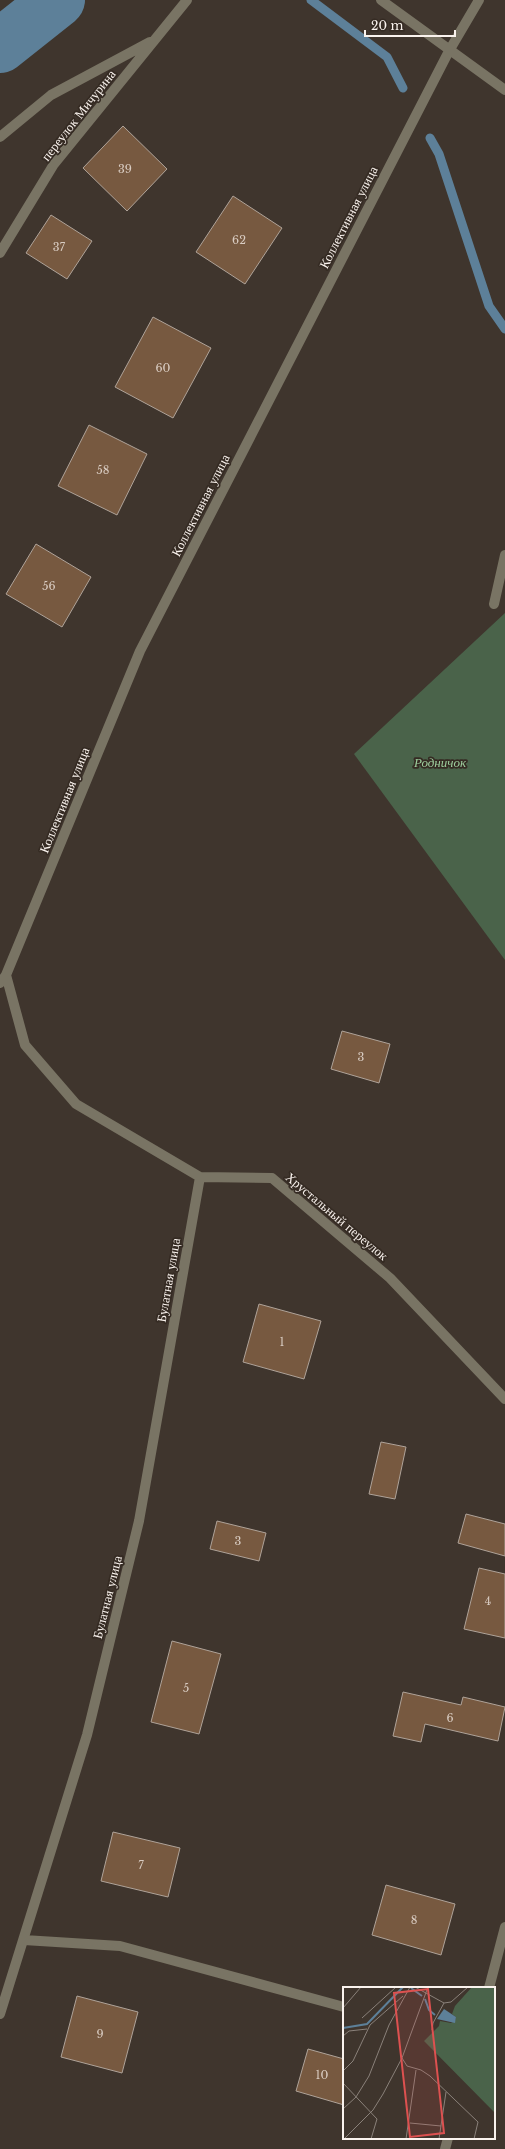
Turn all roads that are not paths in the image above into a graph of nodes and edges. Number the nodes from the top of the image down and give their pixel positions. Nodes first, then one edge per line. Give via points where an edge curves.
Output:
1 (187, 0) edge
2 (381, 0) edge
3 (479, 0) edge
4 (154, 40) junction
5 (449, 51) junction
6 (505, 90) edge
7 (0, 137) edge
8 (0, 252) edge
9 (505, 555) edge
10 (494, 604) dead end
11 (3, 979) edge
12 (200, 1177) junction
13 (505, 1400) edge
14 (505, 1928) edge
15 (24, 1940) junction
16 (489, 1987) edge
17 (343, 2007) edge
18 (0, 2014) edge
19 (448, 2139) edge
20 (445, 2149) edge

1 - 4 street, переулок Мичурина
2 - 5 street
3 - 5 street, Коллективная улица
4 - 7 street via 50,95
4 - 8 street, переулок Мичурина via 54,164
5 - 6 street
5 - 11 street, Коллективная улица via 140,650
9 - 10 street
11 - 12 street, Хрустальный переулок via 25,1045 76,1104
12 - 13 street, Хрустальный переулок via 272,1178 390,1278
12 - 15 street, Булатная улица via 139,1521 87,1735
14 - 16 street
15 - 17 street via 120,1946
15 - 18 street, Булатная улица
19 - 20 street

